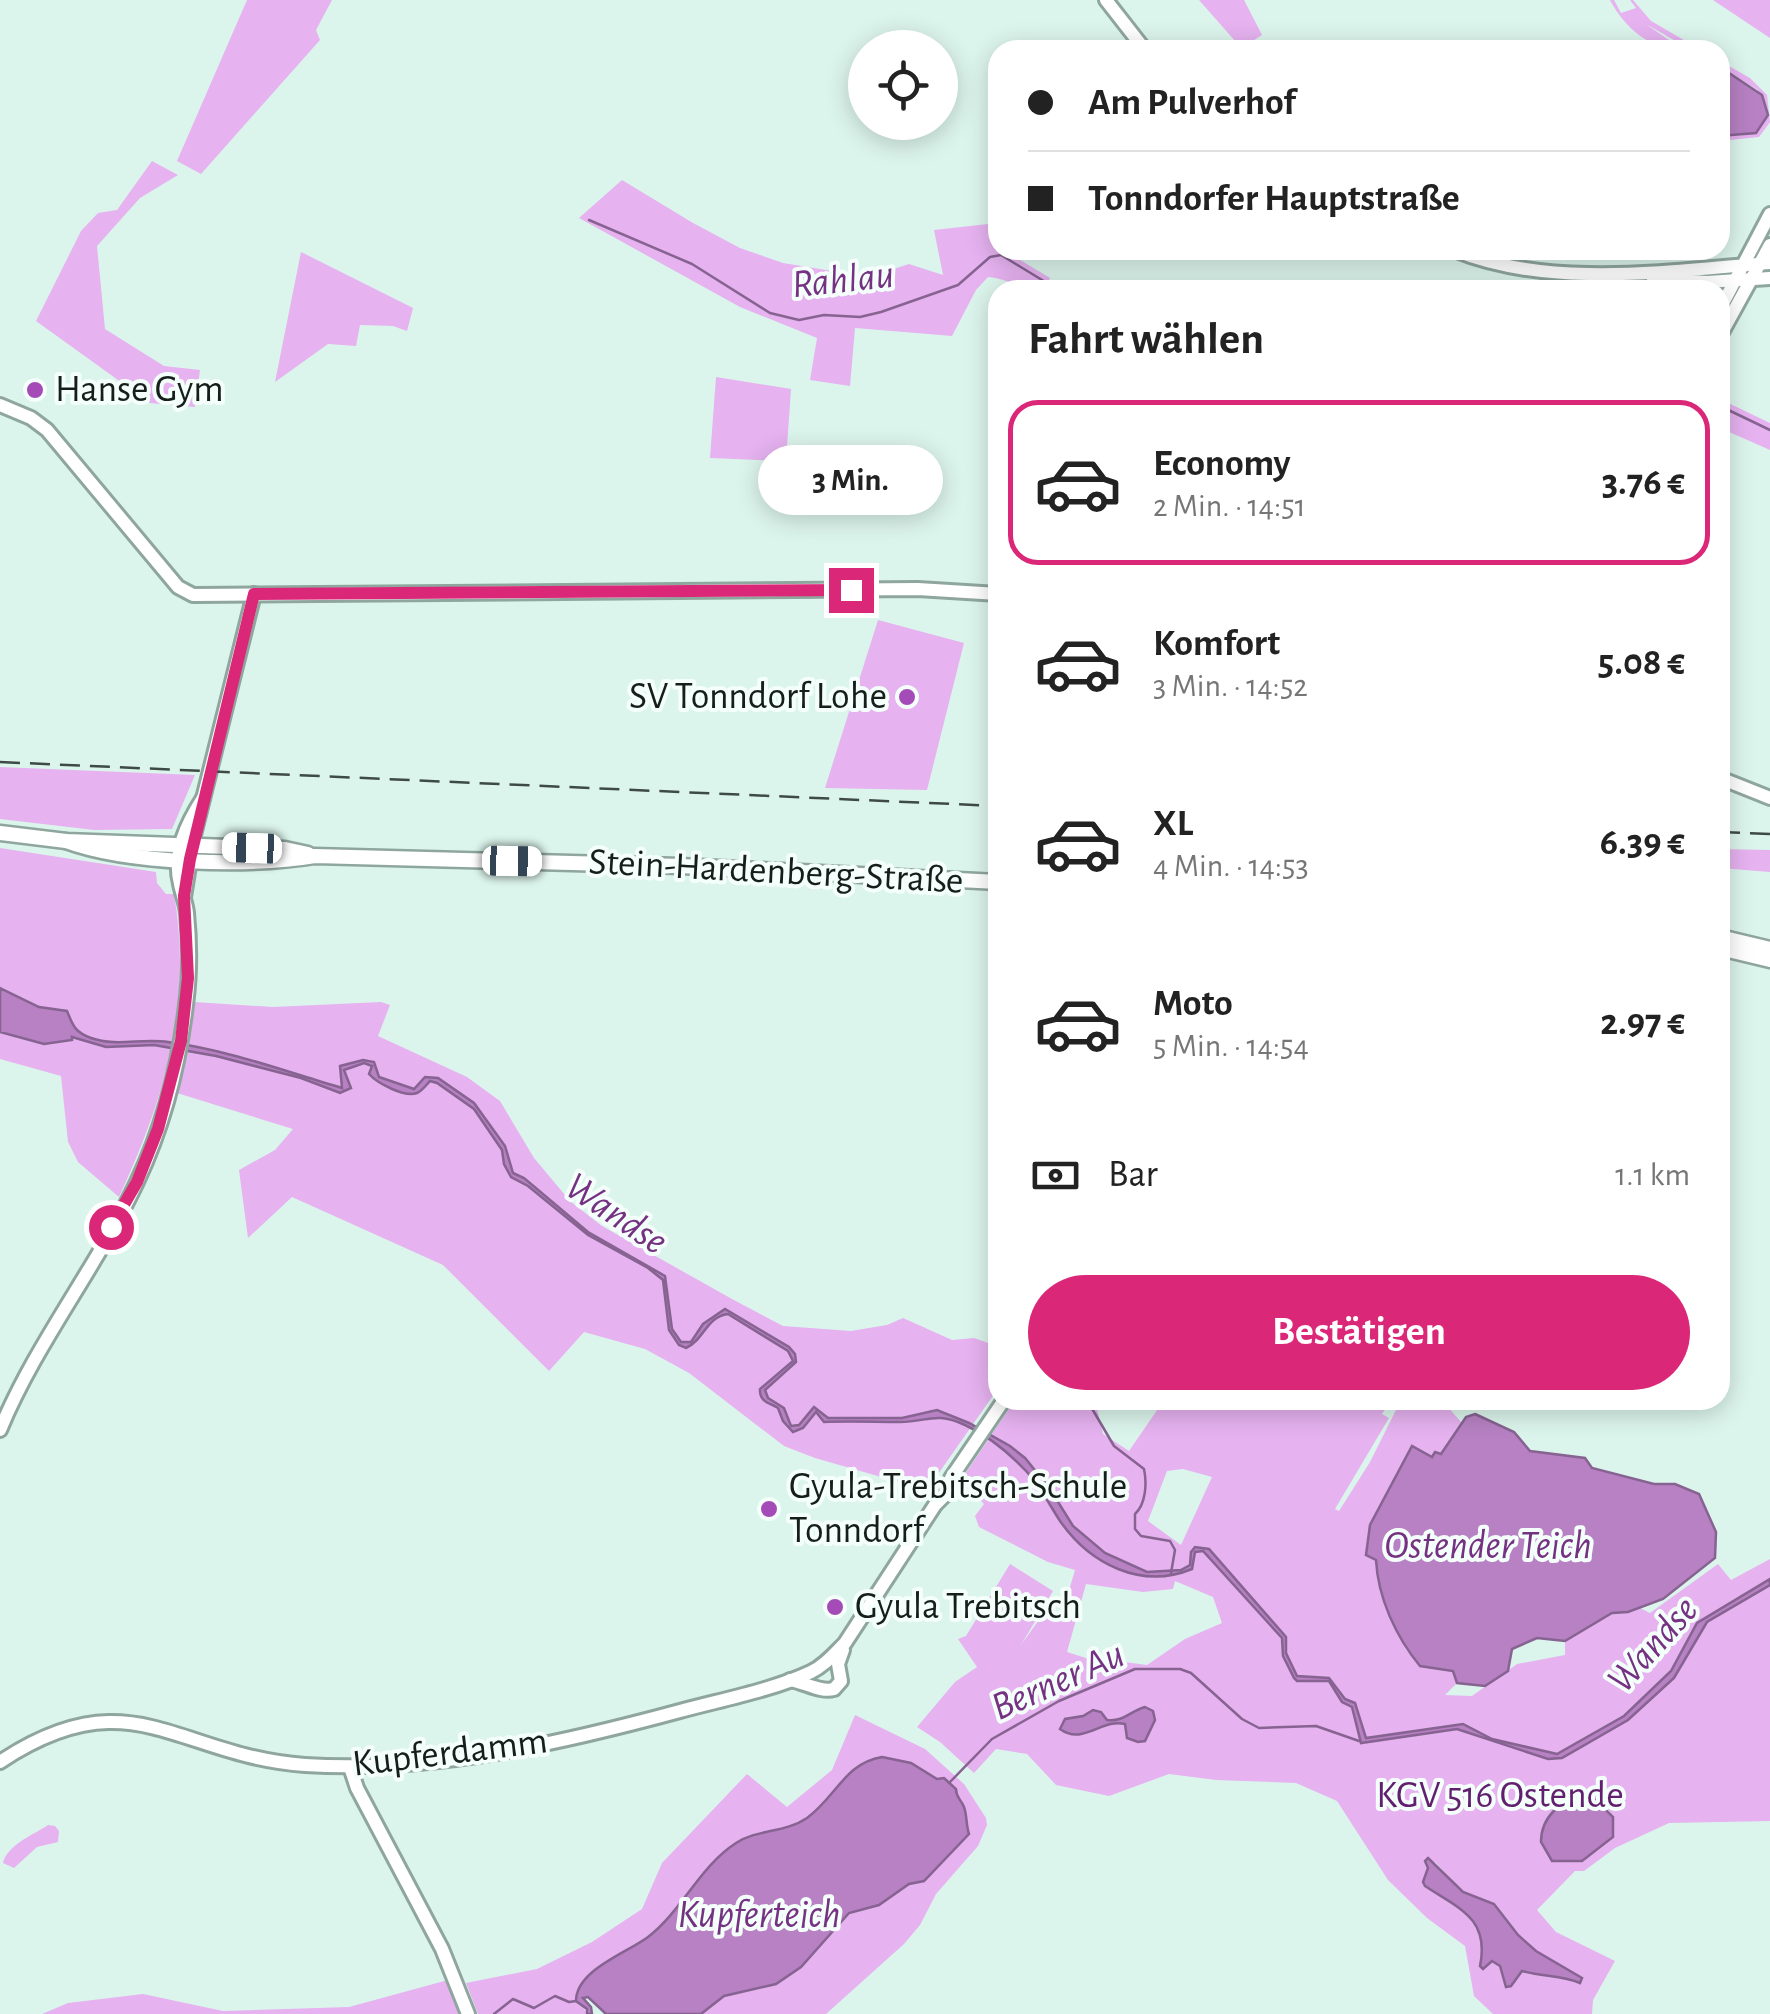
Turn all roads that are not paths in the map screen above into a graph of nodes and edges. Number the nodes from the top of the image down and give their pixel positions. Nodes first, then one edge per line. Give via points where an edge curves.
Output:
1 (1106, 0) edge
2 (1137, 40) edge
3 (1770, 214) edge
4 (1770, 245) edge
5 (1486, 260) edge
6 (1765, 264) edge
7 (1743, 266) junction
8 (1626, 274) junction
9 (1770, 278) edge
10 (1688, 280) edge
11 (1730, 280) edge
12 (1735, 280) junction
13 (1752, 280) junction
14 (1730, 290) edge
15 (1730, 318) edge
16 (0, 405) edge
17 (988, 593) edge
18 (254, 594) junction
19 (1730, 782) edge
20 (1770, 798) edge
21 (0, 834) edge
22 (186, 852) junction
23 (988, 881) edge
24 (1730, 939) edge
25 (1770, 949) edge
26 (1730, 950) edge
27 (1770, 960) edge
28 (997, 1410) edge
29 (0, 1430) edge
30 (845, 1643) junction
31 (820, 1666) junction
32 (839, 1670) junction
33 (786, 1680) junction
34 (818, 1688) junction
35 (0, 1762) edge
36 (350, 1767) junction
37 (468, 2014) edge

1 - 2 street
3 - 7 street
4 - 6 street
5 - 8 street via 1511,268
6 - 7 street
6 - 13 street
7 - 8 street
7 - 12 street
8 - 10 street
9 - 13 street
11 - 12 street
12 - 13 street
12 - 14 street
13 - 15 street
16 - 18 street via 56,438 186,593
17 - 18 street
18 - 22 street
19 - 20 street
21 - 22 main road, Stein-Hardenberg-Straße via 84,848
22 - 23 main road, Stein-Hardenberg-Straße via 286,861 315,856 664,865
22 - 29 street via 188,978 158,1129 137,1182
24 - 25 main road
26 - 27 main road
28 - 30 street
30 - 31 street
30 - 32 street
31 - 32 street
31 - 33 street, Kupferdamm
31 - 34 street
32 - 34 street via 837,1688
33 - 34 street, Kupferdamm
33 - 36 street, Kupferdamm via 584,1736
35 - 36 street, Kupferdamm via 60,1731 112,1721 161,1727 265,1760
36 - 37 street

